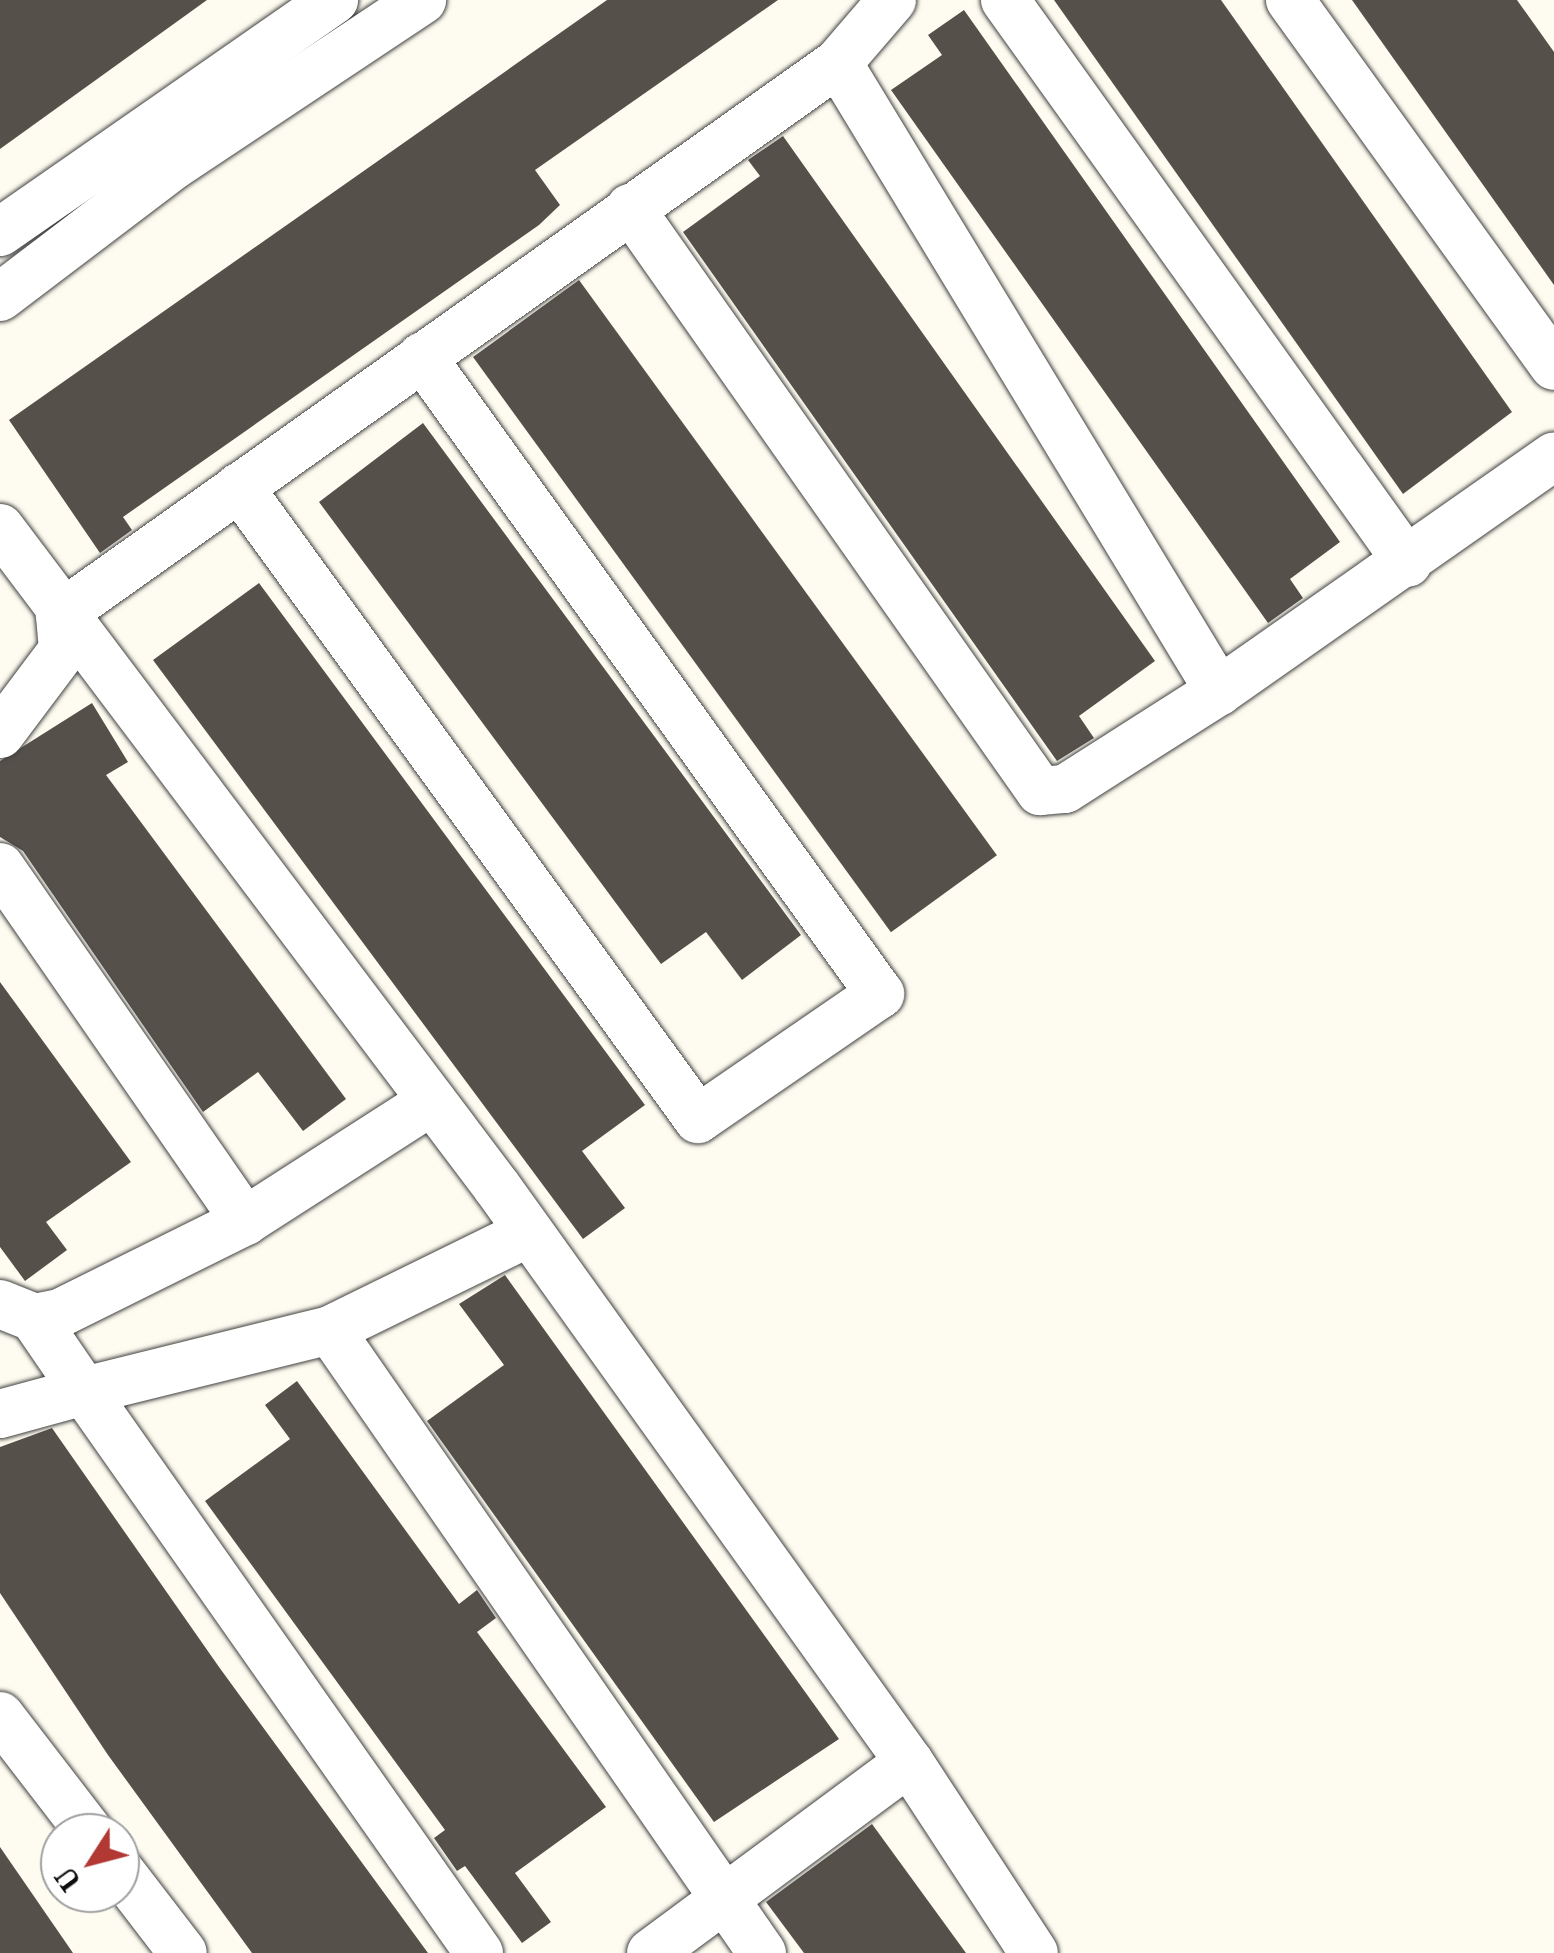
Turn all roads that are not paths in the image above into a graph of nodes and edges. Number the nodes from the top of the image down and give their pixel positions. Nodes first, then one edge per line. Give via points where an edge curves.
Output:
1 (334, 0) edge
2 (422, 0) edge
3 (892, 0) edge
4 (1005, 0) edge
5 (1290, 0) edge
6 (838, 63) junction
7 (630, 208) junction
8 (0, 232) edge
9 (0, 297) edge
10 (422, 357) junction
11 (1554, 366) edge
12 (1554, 456) edge
13 (239, 487) junction
14 (0, 528) edge
15 (1408, 564) junction
16 (60, 615) junction
17 (1220, 692) junction
18 (0, 734) edge
19 (0, 868) edge
20 (432, 1101) junction
21 (514, 1212) junction
22 (244, 1221) junction
23 (17, 1311) edge
24 (330, 1330) junction
25 (84, 1391) junction
26 (0, 1414) edge
27 (0, 1716) edge
28 (909, 1762) junction
29 (75, 1813) edge
30 (140, 1897) edge
31 (724, 1899) junction
32 (183, 1953) edge
33 (480, 1953) edge
34 (651, 1953) edge
35 (762, 1953) edge
36 (1034, 1953) edge

1 - 8 street
2 - 9 street via 174,165
3 - 6 street
4 - 15 street
5 - 11 street
6 - 7 street
6 - 17 street
7 - 10 street
7 - 17 street via 1032,788 1065,789
10 - 13 street
10 - 13 street via 880,994 698,1119
12 - 15 street
13 - 16 street
14 - 16 street
15 - 17 street
16 - 18 street via 62,650
16 - 20 street
19 - 22 street
20 - 21 street
20 - 22 street
21 - 24 street
21 - 28 street
22 - 23 street
23 - 25 street
24 - 25 street
24 - 31 street
25 - 26 street
25 - 33 street
27 - 29 street
28 - 31 street
28 - 36 street
30 - 32 street
31 - 34 street
31 - 35 street

